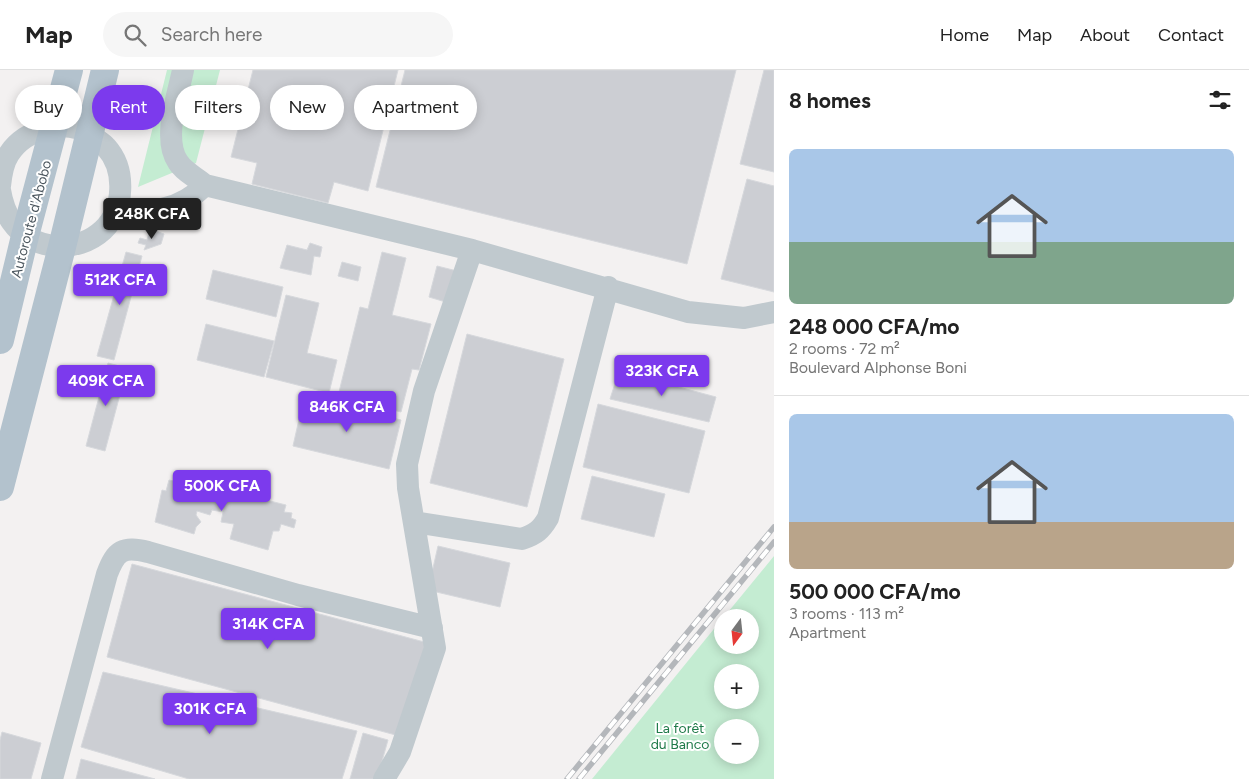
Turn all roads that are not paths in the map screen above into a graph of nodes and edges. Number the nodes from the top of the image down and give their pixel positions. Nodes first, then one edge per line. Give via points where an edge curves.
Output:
1 (70, 70) edge
2 (104, 70) edge
3 (183, 70) edge
4 (66, 85) edge
5 (41, 130) edge
6 (54, 130) edge
7 (80, 130) edge
8 (88, 133) junction
9 (0, 180) edge
10 (204, 185) junction
11 (116, 212) junction
12 (25, 236) junction
13 (62, 247) junction
14 (472, 250) junction
15 (608, 287) junction
16 (774, 312) edge
17 (0, 340) edge
18 (0, 487) edge
19 (414, 522) junction
20 (432, 628) junction
21 (52, 779) edge
22 (384, 779) edge

1 - 4 main road, Autoroute d'Abobo
2 - 8 main road
3 - 10 street via 171,146 178,162
5 - 9 street via 22,140 9,154
6 - 12 main road, Autoroute d'Abobo
7 - 8 street
8 - 11 street via 106,147 118,167 121,189
8 - 13 main road
9 - 12 street via 3,206 12,223
10 - 11 street via 195,195 161,211
10 - 14 street
11 - 13 street via 103,230 84,242
12 - 13 street via 43,244
12 - 17 main road, Autoroute d'Abobo
13 - 18 main road
14 - 15 street
14 - 19 street via 424,391 412,439 407,476
15 - 16 street via 688,312 744,318
15 - 19 street via 548,518 542,528 535,535 522,539
19 - 20 street
20 - 21 street via 298,595 148,552 125,549 112,560 107,574
20 - 22 street via 435,648 432,659 400,752

